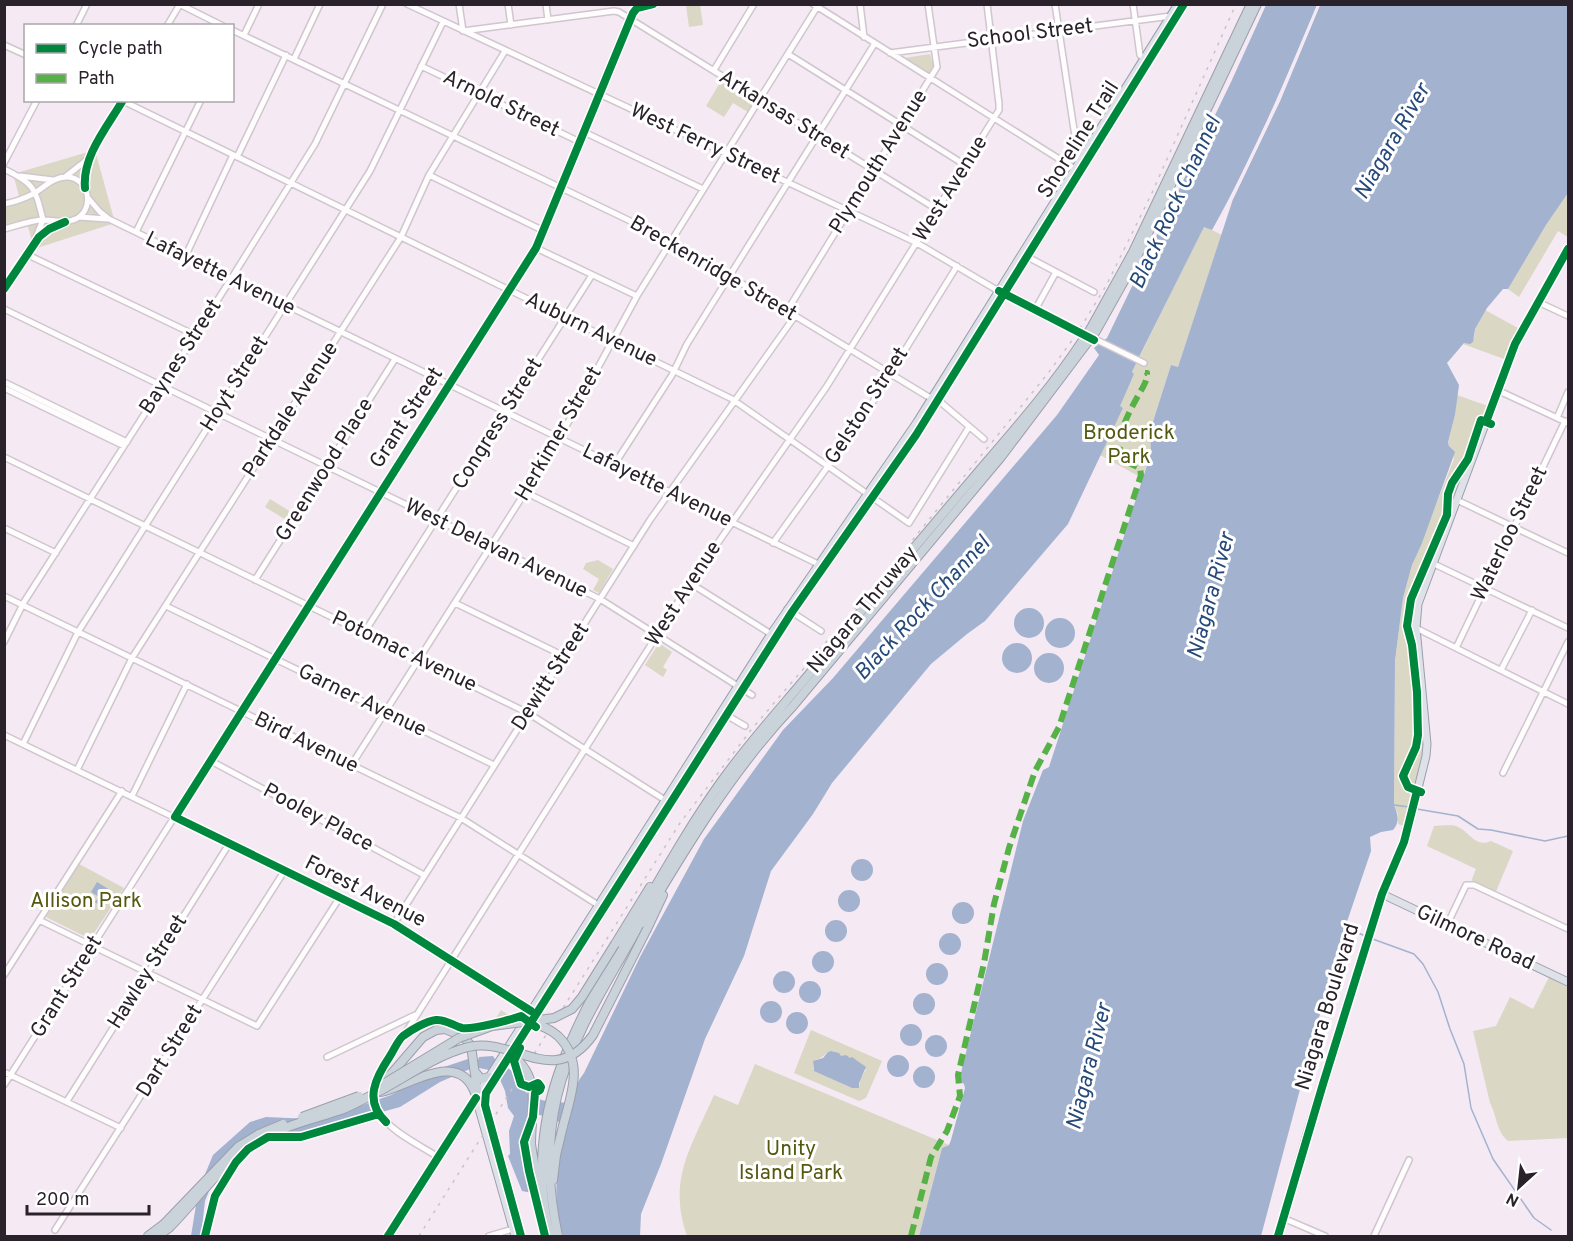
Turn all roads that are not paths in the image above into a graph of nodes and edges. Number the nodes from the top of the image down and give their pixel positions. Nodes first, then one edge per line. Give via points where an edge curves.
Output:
1 (87, 4) edge
2 (259, 4) edge
3 (320, 4) edge
4 (383, 4) edge
5 (459, 4) edge
6 (508, 4) edge
7 (546, 4) edge
8 (653, 4) edge
9 (754, 4) edge
10 (860, 4) edge
11 (928, 4) edge
12 (987, 4) edge
13 (1055, 4) edge
14 (1133, 4) edge
15 (1178, 4) edge
16 (1251, 4) edge
17 (1257, 4) edge
18 (180, 5) edge
19 (409, 5) edge
20 (648, 5) edge
21 (815, 6) edge
22 (1171, 16) junction
23 (631, 18) junction
24 (548, 20) junction
25 (1135, 20) junction
26 (443, 22) junction
27 (77, 24) edge
28 (169, 24) edge
29 (219, 24) edge
30 (511, 25) junction
31 (463, 31) junction
32 (1059, 31) junction
33 (234, 32) edge
34 (244, 35) junction
35 (864, 37) junction
36 (991, 39) junction
37 (875, 43) junction
38 (4, 45) edge
39 (935, 47) junction
40 (505, 51) junction
41 (890, 53) junction
42 (24, 54) edge
43 (788, 54) junction
44 (286, 55) junction
45 (294, 59) junction
46 (1144, 59) junction
47 (421, 66) junction
48 (714, 70) junction
49 (932, 79) junction
50 (344, 84) junction
51 (846, 90) junction
52 (479, 93) junction
53 (600, 94) junction
54 (760, 99) junction
55 (36, 102) edge
56 (121, 102) edge
57 (124, 102) edge
58 (200, 102) edge
59 (400, 110) junction
60 (994, 118) junction
61 (902, 125) junction
62 (186, 132) junction
63 (584, 132) junction
64 (453, 135) junction
65 (817, 135) junction
66 (580, 142) junction
67 (726, 153) junction
68 (235, 156) junction
69 (90, 158) junction
70 (4, 163) edge
71 (965, 165) junction
72 (1077, 166) junction
73 (4, 169) edge
74 (874, 171) junction
75 (13, 174) junction
76 (429, 175) junction
77 (65, 177) junction
78 (53, 180) junction
79 (788, 182) junction
80 (291, 183) junction
81 (85, 188) junction
82 (561, 188) junction
83 (704, 189) junction
84 (36, 192) junction
85 (89, 199) junction
86 (4, 204) edge
87 (346, 210) junction
88 (938, 210) junction
89 (849, 211) junction
90 (79, 218) junction
91 (109, 219) junction
92 (43, 220) junction
93 (65, 222) junction
94 (4, 229) edge
95 (544, 231) junction
96 (136, 232) junction
97 (401, 237) junction
98 (672, 241) junction
99 (917, 243) junction
100 (33, 244) junction
101 (536, 248) junction
102 (1569, 249) edge
103 (26, 254) junction
104 (1022, 255) junction
105 (185, 257) junction
106 (1560, 263) junction
107 (957, 266) junction
108 (1569, 266) edge
109 (1056, 272) junction
110 (592, 275) junction
111 (729, 276) junction
112 (231, 279) junction
113 (4, 289) edge
114 (510, 290) junction
115 (999, 291) junction
116 (1094, 292) dead end
117 (637, 296) junction
118 (1538, 302) junction
119 (285, 305) junction
120 (4, 309) edge
121 (1035, 310) junction
122 (787, 311) junction
123 (795, 316) junction
124 (1569, 316) edge
125 (565, 317) junction
126 (340, 333) junction
127 (195, 335) junction
128 (1090, 336) junction
129 (613, 340) junction
130 (850, 350) junction
131 (395, 359) junction
132 (1141, 362) dead end
133 (674, 370) junction
134 (890, 373) junction
135 (4, 382) edge
136 (162, 386) junction
137 (449, 386) junction
138 (4, 388) edge
139 (1497, 390) junction
140 (1569, 392) edge
141 (22, 394) junction
142 (932, 398) junction
143 (735, 401) junction
144 (217, 413) junction
145 (505, 413) junction
146 (1557, 418) junction
147 (1567, 422) edge
148 (969, 427) junction
149 (559, 439) junction
150 (790, 439) junction
151 (984, 439) dead end
152 (272, 440) junction
153 (126, 444) junction
154 (4, 457) edge
155 (614, 465) junction
156 (828, 466) junction
157 (327, 467) junction
158 (525, 492) junction
159 (380, 493) junction
160 (670, 493) junction
161 (868, 494) junction
162 (91, 499) junction
163 (1457, 500) junction
164 (436, 520) junction
165 (731, 522) junction
166 (145, 526) junction
167 (1514, 527) junction
168 (4, 528) edge
169 (773, 543) junction
170 (634, 546) junction
171 (491, 547) junction
172 (56, 553) junction
173 (200, 553) junction
174 (1569, 553) edge
175 (1432, 563) junction
176 (818, 564) junction
177 (255, 580) junction
178 (690, 583) junction
179 (1485, 588) junction
180 (4, 596) edge
181 (600, 599) junction
182 (455, 603) junction
183 (23, 605) junction
184 (166, 606) junction
185 (309, 606) junction
186 (787, 609) junction
187 (1532, 610) junction
188 (1416, 628) junction
189 (1569, 628) edge
190 (821, 631) dead end
191 (78, 632) junction
192 (364, 633) junction
193 (771, 634) junction
194 (657, 635) junction
195 (4, 642) edge
196 (1569, 642) edge
197 (1456, 648) junction
198 (564, 656) junction
199 (132, 658) junction
200 (275, 659) junction
201 (418, 660) junction
202 (1501, 670) junction
203 (187, 684) junction
204 (738, 686) junction
205 (1544, 692) junction
206 (752, 695) dead end
207 (1569, 704) edge
208 (242, 712) junction
209 (385, 712) junction
210 (528, 712) junction
211 (721, 712) junction
212 (745, 726) dead end
213 (4, 735) edge
214 (23, 744) junction
215 (585, 748) junction
216 (211, 761) junction
217 (352, 764) junction
218 (494, 765) junction
219 (77, 770) junction
220 (1503, 773) dead end
221 (122, 791) junction
222 (132, 796) junction
223 (665, 800) junction
224 (175, 817) junction
225 (461, 818) junction
226 (229, 844) junction
227 (683, 846) junction
228 (518, 854) junction
229 (285, 870) junction
230 (424, 875) junction
231 (1382, 894) junction
232 (340, 897) junction
233 (598, 904) junction
234 (39, 920) junction
235 (394, 924) junction
236 (1447, 925) junction
237 (1569, 929) edge
238 (93, 946) junction
239 (451, 960) junction
240 (148, 972) junction
241 (4, 975) edge
242 (1569, 982) edge
243 (203, 999) junction
244 (531, 1011) junction
245 (416, 1015) junction
246 (518, 1022) junction
247 (496, 1047) junction
248 (327, 1057) dead end
249 (474, 1067) junction
250 (7, 1074) edge
251 (491, 1075) junction
252 (4, 1085) edge
253 (374, 1094) junction
254 (476, 1098) junction
255 (67, 1101) junction
256 (548, 1126) junction
257 (121, 1128) junction
258 (438, 1157) junction
259 (1408, 1160) dead end
260 (553, 1212) junction
261 (1283, 1218) junction
262 (547, 1224) junction
263 (166, 1226) junction
264 (55, 1230) dead end
265 (514, 1233) edge
266 (148, 1236) edge
267 (158, 1236) edge
268 (388, 1236) edge
269 (489, 1236) edge
270 (550, 1236) edge
271 (558, 1236) edge
272 (1278, 1236) edge
273 (1325, 1236) edge
274 (1374, 1236) edge

1 - 27 street
2 - 34 street
3 - 45 street
4 - 50 street, Baynes Street
5 - 31 street
6 - 30 street
7 - 24 street
8 - 20 street
9 - 48 street
10 - 35 street
11 - 39 street, Plymouth Avenue
12 - 36 street, West Avenue
13 - 32 street
14 - 25 street
15 - 22 main road
16 - 128 highway, Niagara Thruway
17 - 128 highway, Niagara Thruway via 1133,265
18 - 28 street
18 - 29 street
19 - 26 street, West Ferry Street
20 - 23 street via 638,8
21 - 35 street
21 - 43 street, Herkimer Street
22 - 25 street, School Street
22 - 46 main road
23 - 24 street via 614,11
23 - 48 street, Arkansas Street
23 - 53 street, Grant Street
24 - 30 street
25 - 32 street, School Street
25 - 46 street
26 - 31 street, West Ferry Street
26 - 47 street, Hoyt Street
30 - 31 street
31 - 40 street, West Ferry Street
32 - 36 street, School Street
32 - 72 street
33 - 34 street, Breckenridge Street
34 - 44 street, Breckenridge Street
35 - 37 street
36 - 39 street, School Street
36 - 60 street, West Avenue via 999,104
37 - 41 street
37 - 51 street
38 - 42 street
39 - 41 street, School Street
39 - 49 street, Plymouth Avenue via 937,67
40 - 52 street, Parkdale Avenue
40 - 53 street, West Ferry Street
41 - 49 street
43 - 51 street
43 - 54 street, Herkimer Street
44 - 45 street, Breckenridge Street
44 - 68 street
45 - 50 street, Breckenridge Street
46 - 72 main road
47 - 52 street, Arnold Street
47 - 59 street, Hoyt Street
48 - 54 street, Arkansas Street
49 - 60 street
49 - 61 street, Plymouth Avenue
50 - 59 street, Breckenridge Street
50 - 80 street, Baynes Street
51 - 61 street
51 - 65 street
52 - 64 street, Parkdale Avenue
52 - 66 street, Arnold Street
53 - 63 street, Grant Street
53 - 67 street, West Ferry Street
54 - 65 street, Arkansas Street
54 - 67 street, Herkimer Street
55 - 70 street
56 - 69 street
57 - 62 street, Auburn Avenue
58 - 62 street
59 - 64 street, Breckenridge Street
59 - 87 street, Hoyt Street
60 - 71 street, West Avenue
60 - 72 street
61 - 71 street
61 - 74 street, Plymouth Avenue
62 - 68 street, Auburn Avenue
62 - 96 street
63 - 66 street, Grant Street
63 - 83 street
64 - 76 street, Parkdale Avenue
64 - 82 street, Breckenridge Street
65 - 74 street, Arkansas Street
65 - 79 street
66 - 82 street, Grant Street
67 - 79 street, West Ferry Street
67 - 83 street, Herkimer Street
68 - 80 street, Auburn Avenue
68 - 105 street
69 - 77 street
69 - 81 street
71 - 88 street, West Avenue
72 - 104 main road
73 - 75 street
74 - 88 street, Arkansas Street
74 - 89 street, Plymouth Avenue
75 - 78 street
75 - 84 street
76 - 95 street
76 - 97 street, Parkdale Avenue
77 - 78 street
77 - 81 street
78 - 84 street
79 - 89 street, West Ferry Street
79 - 111 street
80 - 87 street, Auburn Avenue
80 - 112 street, Baynes Street
81 - 85 street
82 - 95 street, Grant Street
82 - 98 street, Breckenridge Street
83 - 98 street, Herkimer Street
84 - 86 street
84 - 92 street
85 - 90 street
85 - 91 street, Lafayette Avenue
87 - 97 street, Auburn Avenue
87 - 119 street, Hoyt Street
88 - 99 street, West Avenue
89 - 99 street, West Ferry Street
89 - 122 street, Plymouth Avenue
90 - 91 street, Lafayette Avenue
90 - 93 street
91 - 96 street, Lafayette Avenue
92 - 93 street
92 - 94 street
92 - 100 street
93 - 100 street via 43,233
95 - 101 street, Grant Street
96 - 105 street, Lafayette Avenue
97 - 114 street, Auburn Avenue
97 - 126 street, Parkdale Avenue
98 - 111 street, Breckenridge Street
98 - 117 street, Herkimer Street
99 - 107 street, West Ferry Street
99 - 130 street, West Avenue
100 - 103 street
101 - 110 street
101 - 114 street, Grant Street
102 - 106 main road, Niagara Boulevard
103 - 113 street
103 - 127 street
104 - 109 street
104 - 115 main road
105 - 112 street, Lafayette Avenue
106 - 108 street
106 - 118 main road, Niagara Boulevard
107 - 115 street, West Ferry Street
107 - 134 street, Gelston Street
109 - 116 street
109 - 121 street
110 - 117 street
110 - 125 street, Congress Street
111 - 122 street, Breckenridge Street
111 - 133 street
112 - 119 street, Lafayette Avenue
112 - 127 street, Baynes Street
114 - 125 street, Auburn Avenue
114 - 137 street, Grant Street
115 - 121 street, West Ferry Street
115 - 142 main road
117 - 129 street, Herkimer Street
118 - 124 street
118 - 139 main road, Niagara Boulevard via 1515,344
119 - 126 street, Lafayette Avenue
119 - 144 street, Hoyt Street
120 - 136 street, West Delavan Avenue
121 - 128 street, West Ferry Street
122 - 123 street, Breckenridge Street
123 - 130 street, Breckenridge Street
123 - 143 street, Dewitt Street
125 - 129 street, Auburn Avenue
125 - 145 street, Congress Street
126 - 131 street, Lafayette Avenue
126 - 152 street, Parkdale Avenue
127 - 136 street, Baynes Street
128 - 132 street, West Ferry Street
128 - 227 highway, Niagara Thruway via 722,780
129 - 133 street, Auburn Avenue
129 - 149 street, Herkimer Street
130 - 134 street, Breckenridge Street
130 - 150 street, West Avenue
131 - 137 street, Lafayette Avenue
131 - 157 street, Greenwood Place
133 - 143 street, Auburn Avenue
133 - 155 street
134 - 142 street, Breckenridge Street
134 - 156 street, Gelston Street
135 - 141 street
136 - 144 street, West Delavan Avenue
136 - 153 street, Baynes Street
137 - 145 street, Lafayette Avenue
137 - 159 street, Grant Street
138 - 141 street
139 - 146 street
139 - 163 main road, Niagara Boulevard
140 - 146 street
141 - 153 street
142 - 148 street, Breckenridge Street
142 - 161 main road
143 - 150 street, Auburn Avenue
143 - 160 street, Dewitt Street
144 - 152 street, West Delavan Avenue
144 - 166 street, Hoyt Street
145 - 149 street, Lafayette Avenue
145 - 164 street, Congress Street
146 - 147 street
147 - 167 street, Waterloo Street
148 - 151 street, Breckenridge Street
148 - 161 street, Auburn Avenue via 909,523
149 - 155 street, Lafayette Avenue
149 - 158 street, Herkimer Street
150 - 156 street, Auburn Avenue
150 - 165 street, West Avenue
152 - 157 street, West Delavan Avenue
152 - 173 street, Parkdale Avenue
153 - 162 street, Baynes Street
154 - 162 street, Potomac Avenue
155 - 160 street, Lafayette Avenue
156 - 161 street, Auburn Avenue
156 - 169 street, Gelston Street
157 - 159 street, West Delavan Avenue
157 - 177 street, Greenwood Place
158 - 170 street
158 - 171 street, Herkimer Street
159 - 164 street, West Delavan Avenue
159 - 185 street, Grant Street
160 - 165 street, Lafayette Avenue
160 - 170 street, Dewitt Street
161 - 176 main road
162 - 166 street, Potomac Avenue
162 - 172 street, Baynes Street
163 - 167 street
163 - 175 main road, Niagara Boulevard
164 - 171 street, West Delavan Avenue
164 - 192 street, Congress Street
165 - 169 street, Lafayette Avenue
165 - 178 street, West Avenue
166 - 173 street, Potomac Avenue
166 - 191 street, Hoyt Street
167 - 174 street
167 - 179 street, Waterloo Street
168 - 172 street
169 - 176 street, Lafayette Avenue
170 - 181 street, Dewitt Street
171 - 181 street, West Delavan Avenue
171 - 182 street, Herkimer Street
172 - 183 street, Baynes Street
173 - 177 street, Potomac Avenue
173 - 184 street, Parkdale Avenue
175 - 179 street
175 - 188 main road, Niagara Boulevard via 1418,604
176 - 186 main road
177 - 185 street, Potomac Avenue
178 - 193 street
178 - 194 street, West Avenue
179 - 187 street
179 - 197 street, Waterloo Street
180 - 183 street, Bird Avenue
181 - 194 street, West Delavan Avenue
181 - 198 street, Dewitt Street
182 - 198 street
182 - 201 street, Herkimer Street
183 - 191 street, Bird Avenue
183 - 195 street, Baynes Street
184 - 199 street, Parkdale Avenue
184 - 200 street, Garner Avenue
185 - 192 street, Potomac Avenue
185 - 200 street, Grant Street
186 - 190 street
186 - 193 main road
187 - 189 street
187 - 202 street
188 - 197 street
188 - 231 main road, Niagara Boulevard via 1426,756 1407,833
191 - 199 street, Bird Avenue
191 - 214 street, Hoyt Street
192 - 201 street, Potomac Avenue
193 - 204 main road
194 - 204 street, West Delavan Avenue
194 - 215 street, West Avenue
196 - 205 street
197 - 202 street
198 - 210 street, Dewitt Street
199 - 203 street, Bird Avenue
199 - 219 street, Parkdale Avenue
200 - 208 street, Grant Street
200 - 209 street, Garner Avenue
201 - 209 street, Herkimer Street
201 - 210 street, Potomac Avenue
202 - 205 street
203 - 208 street, Bird Avenue
203 - 222 street
204 - 206 street, West Delavan Avenue
204 - 211 main road
205 - 207 street
205 - 220 street
208 - 216 street, Grant Street
208 - 217 street, Bird Avenue
209 - 217 street, Herkimer Street
209 - 218 street, Garner Avenue
210 - 215 street, Potomac Avenue
210 - 218 street, Dewitt Street
211 - 212 street
211 - 223 main road
213 - 214 street, Forest Avenue
214 - 219 street, Forest Avenue
215 - 223 street, Potomac Avenue
215 - 228 street, West Avenue
216 - 224 street, Grant Street
216 - 230 street, Pooley Place
217 - 225 street, Bird Avenue
218 - 225 street, Dewitt Street
219 - 221 street, Forest Avenue
221 - 222 street, Forest Avenue
221 - 234 street
222 - 224 street, Forest Avenue
223 - 233 main road
224 - 226 street, Forest Avenue
224 - 238 street, Grant Street
225 - 228 street, Bird Avenue
225 - 230 street, Dewitt Street
226 - 229 street, Forest Avenue
226 - 240 street, Hawley Street
227 - 246 highway, bridge via 640,901 572,1009 554,1018
227 - 247 highway, bridge via 647,929 593,1035 580,1049 564,1058 536,1060
227 - 256 highway, Niagara Thruway via 584,1025
227 - 256 highway, Niagara Thruway via 591,998 565,1051 552,1088
228 - 233 street, Bird Avenue
228 - 239 street, West Avenue
229 - 232 street, Forest Avenue
229 - 243 street, Dart Street
230 - 235 street, Dewitt Street
231 - 236 main road, Gilmore Road
231 - 261 main road, Niagara Boulevard
232 - 235 street, Forest Avenue
232 - 243 street via 257,1026
233 - 244 main road
234 - 238 street
234 - 241 street
235 - 239 street, Forest Avenue
236 - 237 street via 1466,885 1474,885
236 - 242 main road, Gilmore Road
238 - 240 street
238 - 250 street, Grant Street
239 - 244 street, Forest Avenue
239 - 245 street, West Avenue
240 - 243 street
240 - 255 street, Hawley Street
243 - 257 street, Dart Street
244 - 251 main road
245 - 248 street
245 - 253 street, West Avenue via 380,1072
246 - 253 highway, bridge via 459,1038
246 - 260 highway, bridge via 552,1032 566,1045 573,1060 574,1082 556,1155
247 - 253 highway, bridge via 467,1047 445,1055
247 - 262 highway, bridge via 520,1062 532,1081 531,1144
249 - 251 highway via 481,1079
249 - 253 highway via 467,1040 445,1029 436,1030 428,1033
249 - 254 highway
250 - 252 street, Grant Street
250 - 255 street
251 - 254 main road
253 - 254 highway, bridge via 450,1071 472,1085
253 - 258 street via 378,1113 390,1125
253 - 263 highway, bridge via 259,1140
254 - 258 main road
254 - 265 main road
255 - 257 street
256 - 260 highway, Niagara Thruway
256 - 262 highway, Niagara Thruway via 543,1176
257 - 264 street, Dart Street
258 - 268 main road
259 - 274 street
260 - 271 highway, Niagara Thruway
261 - 272 main road, Niagara Boulevard
261 - 273 street
262 - 270 highway, Niagara Thruway
263 - 266 highway
263 - 267 highway
265 - 269 street

